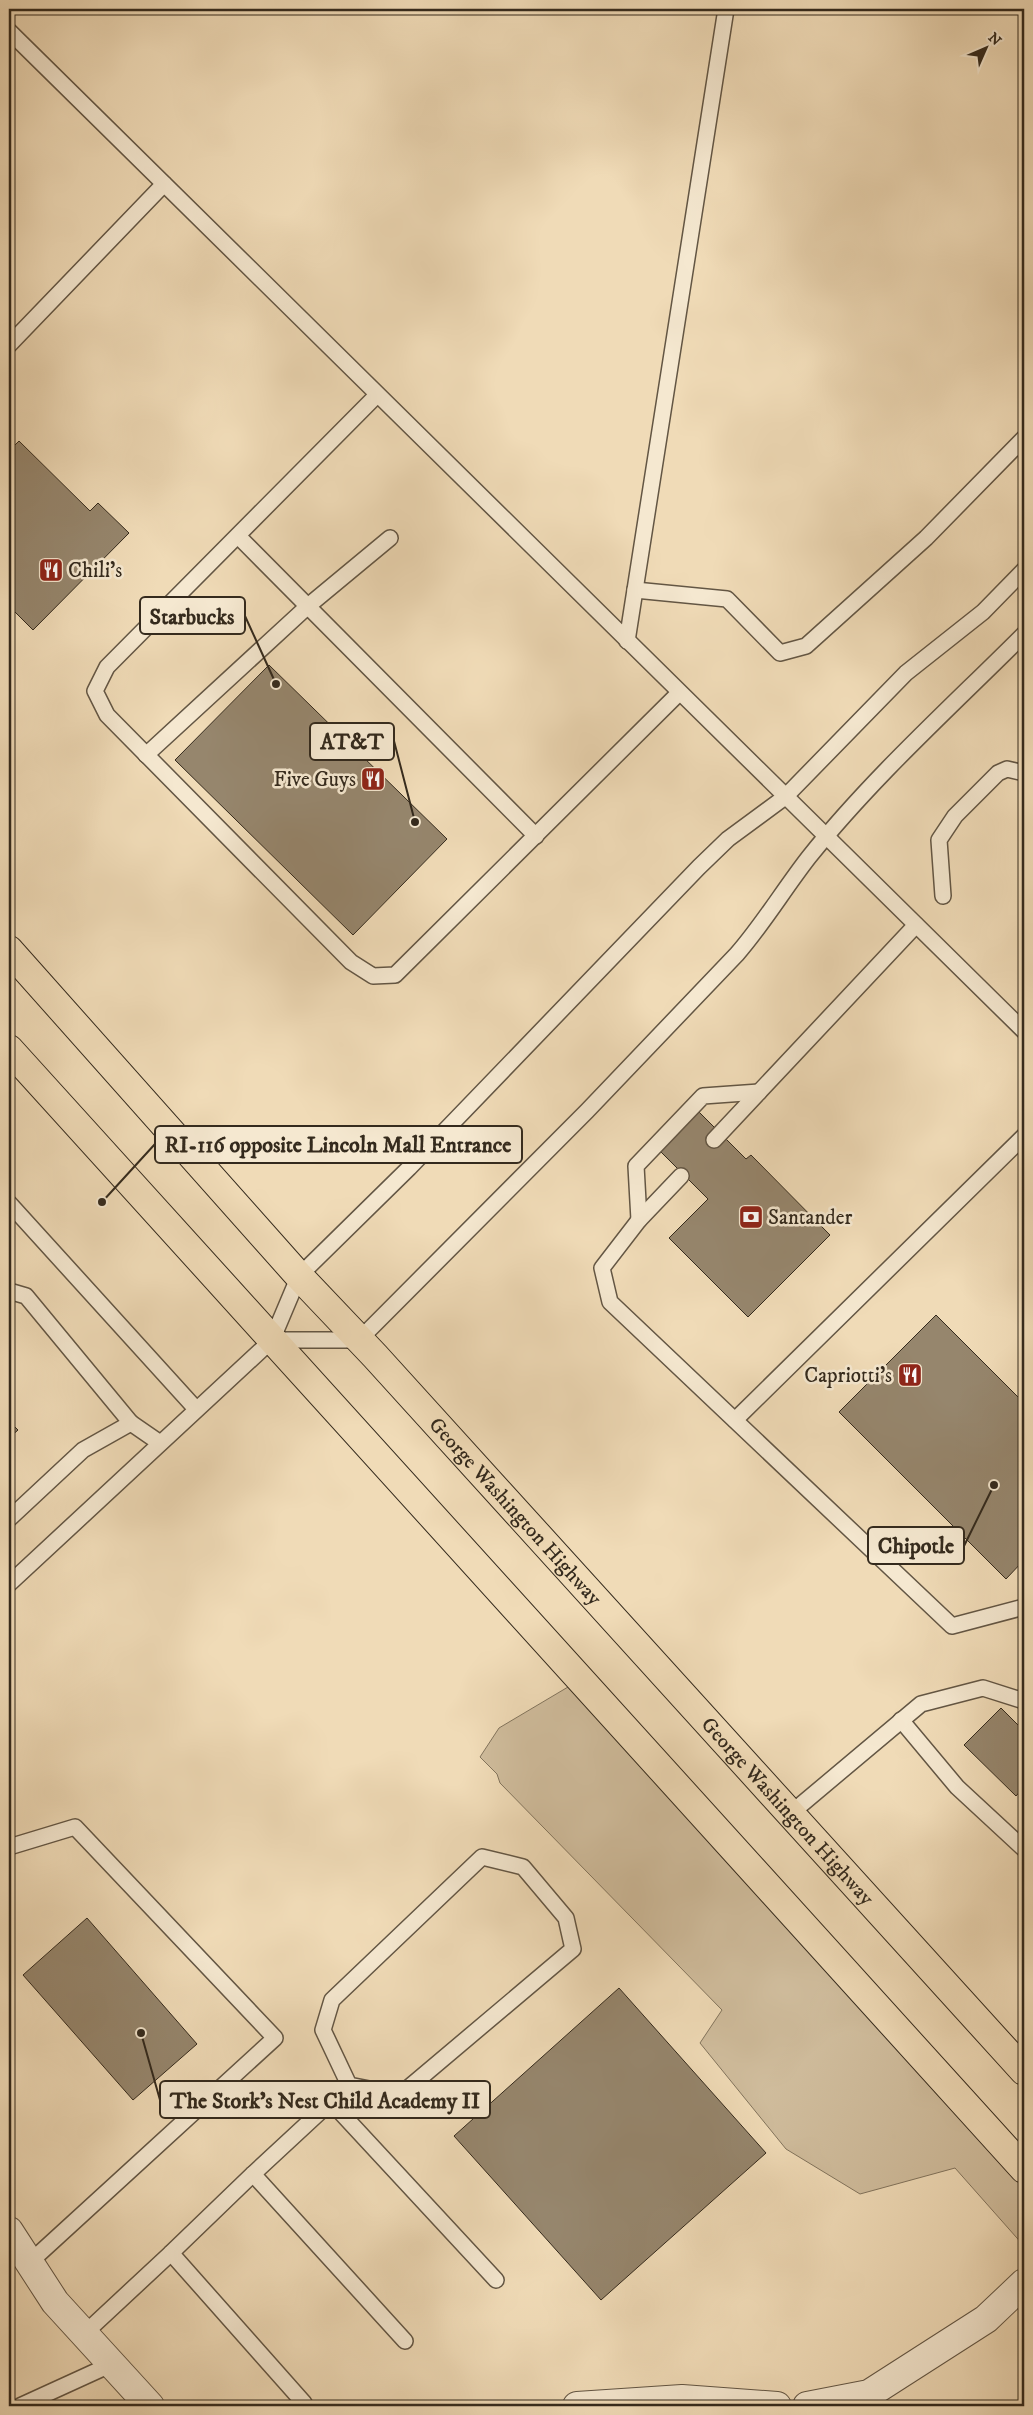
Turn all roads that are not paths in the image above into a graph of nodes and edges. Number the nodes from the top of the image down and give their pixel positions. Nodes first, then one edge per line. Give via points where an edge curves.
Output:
1 (726, 9) edge
2 (9, 31) edge
3 (164, 184) junction
4 (9, 345) edge
5 (377, 395) junction
6 (1024, 438) edge
7 (238, 536) junction
8 (390, 538) dead end
9 (1024, 570) edge
10 (635, 590) junction
11 (308, 606) junction
12 (1024, 634) edge
13 (627, 641) junction
14 (678, 693) junction
15 (146, 755) junction
16 (1024, 773) edge
17 (784, 797) junction
18 (536, 836) junction
19 (826, 838) junction
20 (942, 896) dead end
21 (916, 925) junction
22 (9, 950) edge
23 (1024, 1031) edge
24 (9, 1049) edge
25 (759, 1092) junction
26 (1024, 1136) edge
27 (714, 1140) dead end
28 (681, 1176) dead end
29 (9, 1202) edge
30 (639, 1220) junction
31 (299, 1276) junction
32 (9, 1291) edge
33 (272, 1340) junction
34 (359, 1340) junction
35 (196, 1409) junction
36 (735, 1420) junction
37 (131, 1423) junction
38 (160, 1443) junction
39 (9, 1519) edge
40 (9, 1584) edge
41 (1024, 1607) edge
42 (1024, 1701) edge
43 (901, 1720) junction
44 (790, 1814) junction
45 (9, 1847) edge
46 (1024, 1849) edge
47 (1024, 2071) edge
48 (349, 2085) junction
49 (331, 2102) junction
50 (1024, 2169) edge
51 (253, 2174) junction
52 (9, 2231) edge
53 (171, 2253) junction
54 (29, 2263) junction
55 (496, 2280) dead end
56 (1024, 2283) edge
57 (84, 2334) junction
58 (405, 2341) dead end
59 (112, 2364) junction
60 (304, 2403) dead end
61 (20, 2406) edge
62 (150, 2406) edge
63 (584, 2406) edge
64 (777, 2406) edge
65 (807, 2406) edge

1 - 10 lane
2 - 3 lane
3 - 4 lane
3 - 5 lane
5 - 7 lane
5 - 13 lane
6 - 10 lane via 926,538 806,646 780,653 727,599
7 - 11 lane
7 - 15 lane via 108,667 95,691 107,715
8 - 11 lane
9 - 17 lane via 983,612 906,673
10 - 13 lane
11 - 15 lane
11 - 18 lane
12 - 19 lane
13 - 14 lane
14 - 17 lane
14 - 18 lane
15 - 18 lane via 351,962 373,976 395,975
16 - 20 lane via 1007,769 998,773 939,840
17 - 19 lane
17 - 31 lane via 728,839 699,867 416,1161
19 - 21 lane
19 - 34 lane via 737,954 594,1104
21 - 23 lane
21 - 25 lane
22 - 31 main road, George Washington Highway
24 - 33 main road
25 - 27 lane
25 - 30 lane via 703,1096 636,1166
26 - 36 lane
28 - 30 lane
29 - 35 lane
30 - 36 lane via 602,1268 610,1302
31 - 33 lane
31 - 34 main road, George Washington Highway
32 - 37 lane via 26,1296
33 - 34 lane
33 - 35 lane
33 - 50 main road
34 - 44 main road, George Washington Highway
35 - 38 lane
36 - 41 lane via 952,1626
37 - 38 lane
37 - 39 lane via 83,1450
38 - 40 lane
42 - 43 lane via 983,1688 921,1704
43 - 44 lane
43 - 46 lane via 957,1787
44 - 47 main road, George Washington Highway
45 - 54 lane via 75,1828 275,2038
48 - 48 lane via 400,2095 573,1949 566,1918 523,1867 482,1857 332,2000 323,2030
48 - 49 lane
49 - 51 lane
49 - 55 lane
51 - 53 lane
51 - 58 lane
52 - 54 street
53 - 57 lane
53 - 60 lane
54 - 57 street via 55,2302
56 - 65 street via 986,2319 869,2394
57 - 59 street
59 - 61 lane
59 - 62 street
63 - 64 street via 682,2399

